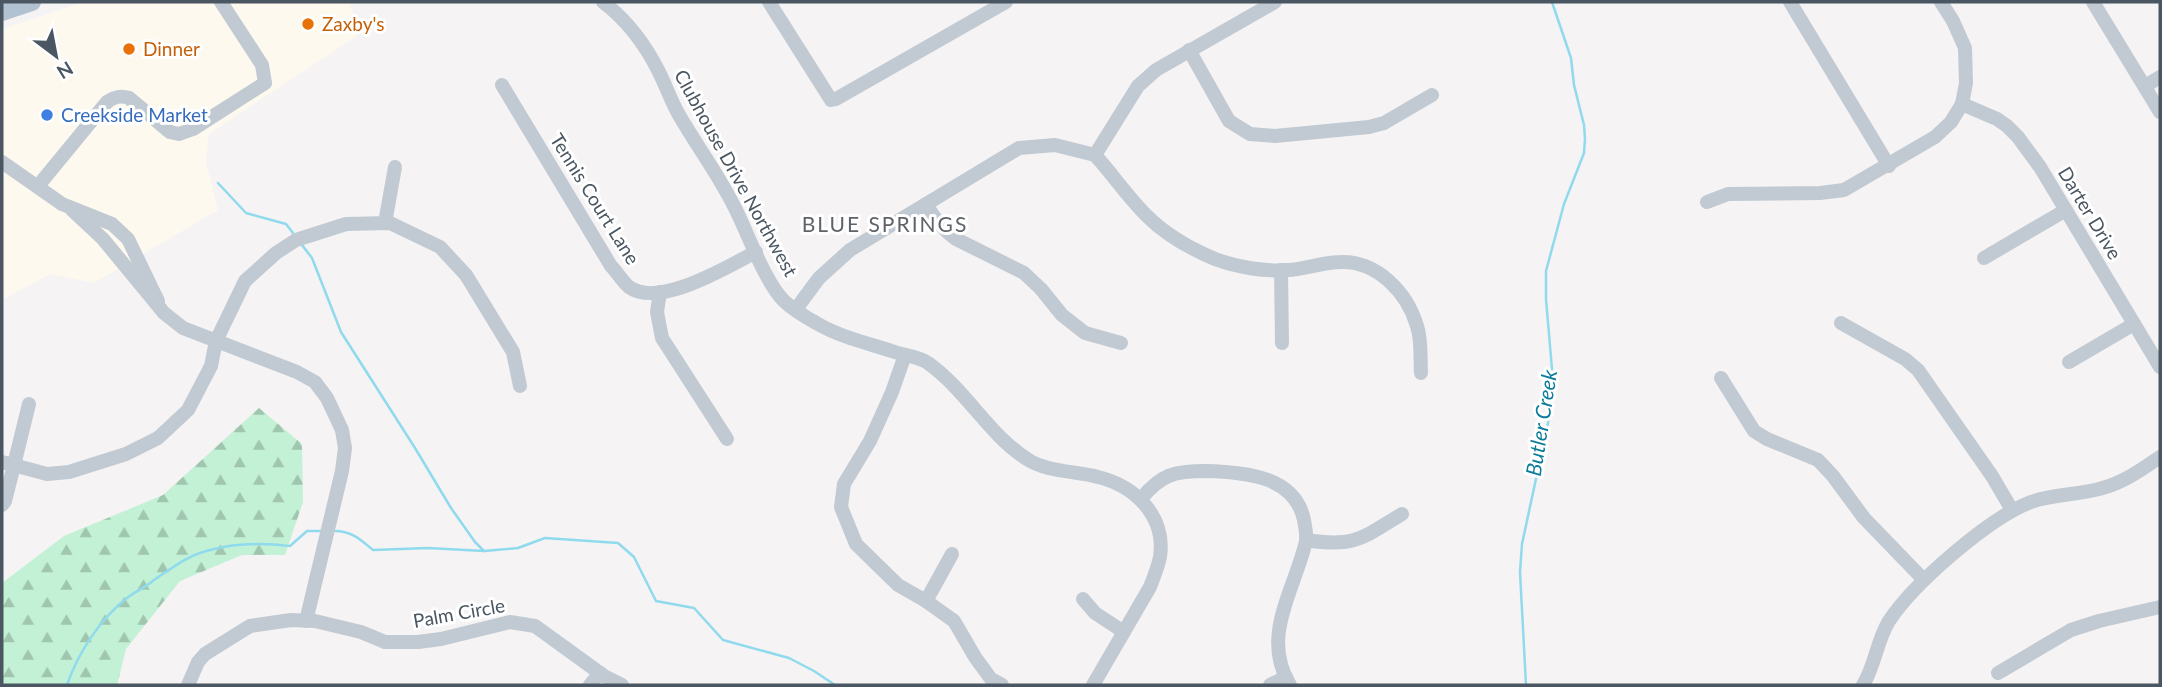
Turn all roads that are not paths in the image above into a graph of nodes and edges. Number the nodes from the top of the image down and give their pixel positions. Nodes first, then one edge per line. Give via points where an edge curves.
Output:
1 (32, 2) edge
2 (221, 2) edge
3 (603, 2) edge
4 (769, 2) edge
5 (1006, 2) edge
6 (1275, 2) edge
7 (1790, 2) edge
8 (1941, 2) edge
9 (2093, 2) edge
10 (2, 12) edge
11 (1189, 50) junction
12 (2160, 77) edge
13 (502, 85) dead end
14 (2145, 86) junction
15 (1432, 95) dead end
16 (1962, 104) junction
17 (2160, 112) edge
18 (1095, 155) junction
19 (2, 162) edge
20 (1889, 166) junction
21 (395, 167) dead end
22 (38, 186) junction
23 (1707, 202) dead end
24 (926, 204) junction
25 (2066, 210) junction
26 (385, 223) junction
27 (757, 252) junction
28 (1984, 258) dead end
29 (1281, 270) junction
30 (660, 292) junction
31 (796, 309) junction
32 (1841, 323) dead end
33 (2134, 324) junction
34 (216, 341) junction
35 (1121, 343) dead end
36 (1282, 344) dead end
37 (905, 355) junction
38 (2069, 362) dead end
39 (2160, 367) edge
40 (1421, 373) dead end
41 (1721, 378) dead end
42 (520, 386) dead end
43 (29, 404) dead end
44 (727, 439) dead end
45 (2160, 457) edge
46 (6, 463) edge
47 (1141, 499) junction
48 (2, 505) edge
49 (2012, 510) junction
50 (1402, 514) dead end
51 (1306, 540) junction
52 (952, 554) dead end
53 (1924, 580) junction
54 (1083, 599) dead end
55 (926, 601) junction
56 (2160, 607) edge
57 (306, 621) junction
58 (1124, 632) junction
59 (600, 673) junction
60 (1998, 673) dead end
61 (1288, 681) edge
62 (188, 685) edge
63 (590, 685) edge
64 (622, 685) edge
65 (1002, 685) edge
66 (1093, 685) edge
67 (1270, 685) edge
68 (1864, 685) edge

1 - 10 main road
2 - 22 street via 262,65 265,83 180,134 170,132 129,98 112,99
3 - 27 street, Clubhouse Drive Northwest via 646,48
4 - 5 street via 831,100
6 - 11 street
7 - 20 street
8 - 16 street via 1965,48
9 - 14 street
11 - 15 street via 1229,121 1250,134 1369,127
11 - 18 street via 1138,86
12 - 14 street
13 - 30 street, Tennis Court Lane via 611,266 630,288
14 - 17 street
16 - 20 street via 1935,137
16 - 25 street, Darter Drive via 2012,131
18 - 24 street via 1055,145 1019,148
18 - 29 street via 1148,217 1192,248 1217,260
19 - 22 street
20 - 23 street via 1844,190 1728,194
21 - 26 street
22 - 34 street via 72,210 112,224 128,239 162,312 183,328
24 - 31 street via 850,250 819,278
24 - 35 street via 946,232 1024,273 1085,333
25 - 28 street
25 - 33 street, Darter Drive
26 - 34 street via 346,224 296,240 276,253 245,281
26 - 42 street via 440,247 466,275 513,352
27 - 30 street, Tennis Court Lane via 687,285
27 - 31 street, Clubhouse Drive Northwest via 770,280
29 - 36 street
29 - 40 street via 1350,262 1373,269 1393,283 1417,326
30 - 44 street via 657,312 662,338
31 - 37 street, Clubhouse Drive Northwest via 819,325
32 - 49 street via 1918,370
33 - 38 street
33 - 39 street, Darter Drive
34 - 46 street via 211,366 188,410 158,438 126,454 69,472 47,474
34 - 57 street via 315,382 342,430 342,471
37 - 47 street, Clubhouse Drive Northwest via 925,361 955,384 1028,460 1100,477
37 - 55 street via 870,441 844,484 841,507 856,544 898,585
41 - 53 street via 1754,431 1818,460 1864,519
43 - 46 street
45 - 49 street via 2120,482
46 - 48 street
47 - 51 street via 1157,482 1178,472 1261,476 1295,500
47 - 58 street, Clubhouse Drive Northwest via 1158,527 1160,557 1150,587
49 - 53 street
50 - 51 street via 1358,540
51 - 61 street via 1277,640 1280,665
52 - 55 street
53 - 68 street via 1888,622
54 - 58 street
55 - 65 street via 954,621 991,679
56 - 60 street via 2071,630
57 - 59 street, Palm Circle via 385,642 441,639 510,622 525,623
57 - 62 street, Palm Circle via 250,626 205,654
58 - 66 street, Clubhouse Drive Northwest
59 - 63 street
59 - 64 street, Palm Circle
61 - 67 street

